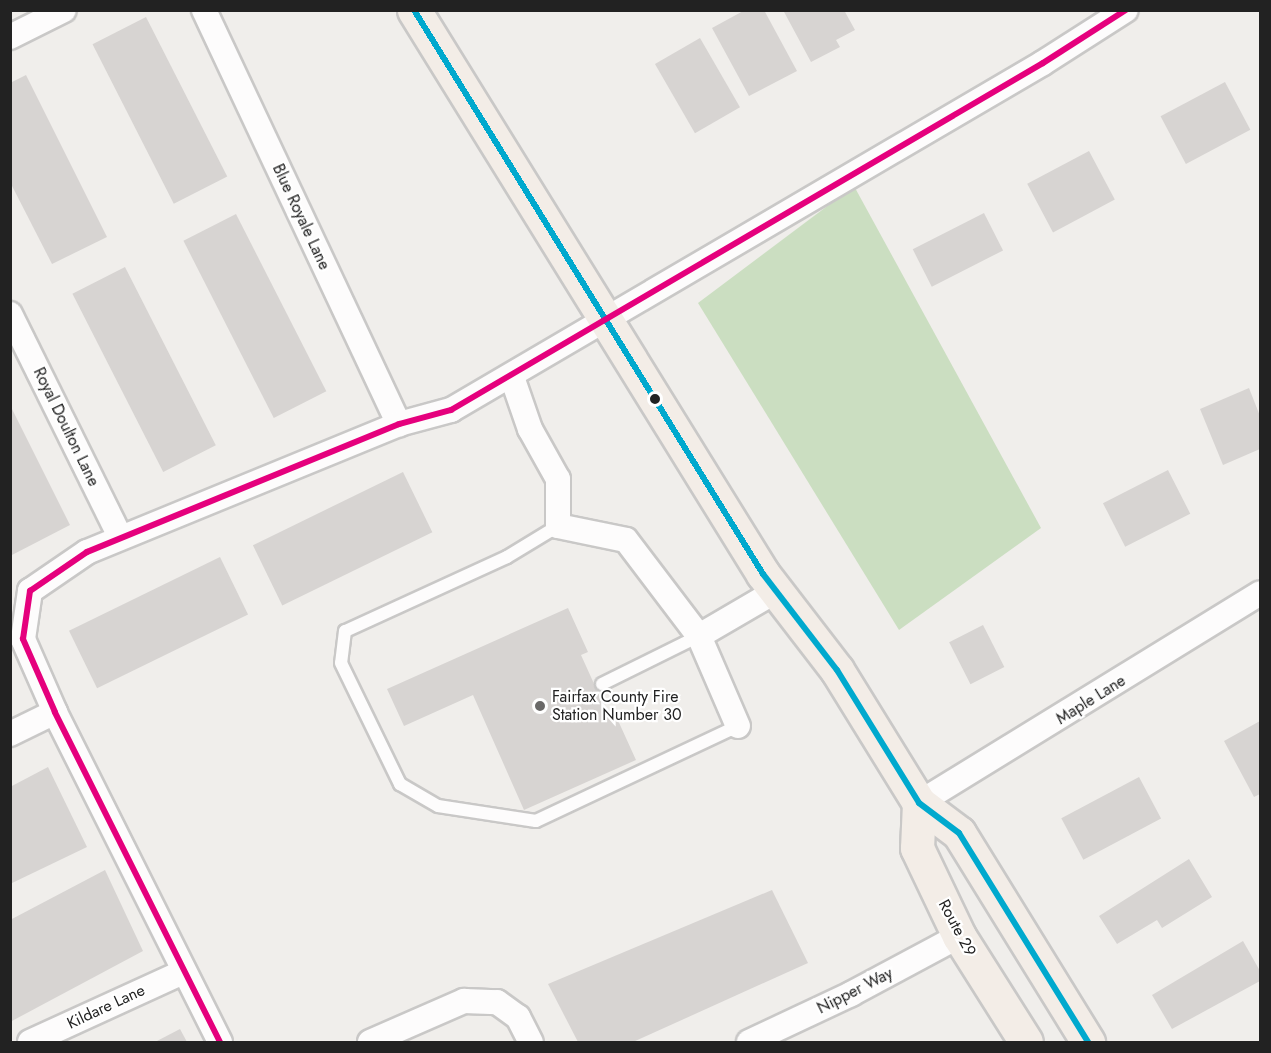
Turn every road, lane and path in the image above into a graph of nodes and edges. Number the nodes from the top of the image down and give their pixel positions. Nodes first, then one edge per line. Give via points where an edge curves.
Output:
1 (64, 10) edge
2 (204, 10) edge
3 (414, 10) edge
4 (1126, 10) edge
5 (10, 37) edge
6 (11, 318) edge
7 (606, 318) junction
8 (512, 377) junction
9 (399, 424) junction
10 (558, 526) junction
11 (120, 537) junction
12 (776, 591) junction
13 (1260, 593) edge
14 (699, 636) junction
15 (602, 684) dead end
16 (55, 712) junction
17 (738, 726) joint
18 (10, 734) edge
19 (919, 803) junction
20 (959, 936) junction
21 (183, 972) junction
22 (30, 1042) edge
23 (220, 1042) edge
24 (370, 1042) edge
25 (531, 1042) edge
26 (749, 1042) edge
27 (1026, 1042) edge
28 (1088, 1042) edge

1 - 5 street
2 - 9 street, Blue Royale Lane
3 - 7 main road
4 - 7 street
6 - 11 street, Royal Doulton Lane
7 - 8 street
7 - 12 main road
8 - 9 street via 451,410
8 - 10 street via 530,429 558,479
9 - 11 street
10 - 14 street via 626,540
10 - 17 lane via 507,557 345,631 341,663 400,784 438,806 536,821
11 - 16 street via 87,552 30,591 23,639
12 - 14 street
12 - 19 main road via 837,670
13 - 19 street, Maple Lane
14 - 15 lane
14 - 17 street
16 - 18 street
16 - 21 street
19 - 20 main road, Route 29 via 917,848
19 - 28 main road via 959,834
20 - 26 street, Nipper Way
20 - 27 main road, Route 29
21 - 22 street, Kildare Lane
21 - 23 street
24 - 25 street via 464,1000 497,1002 518,1017

